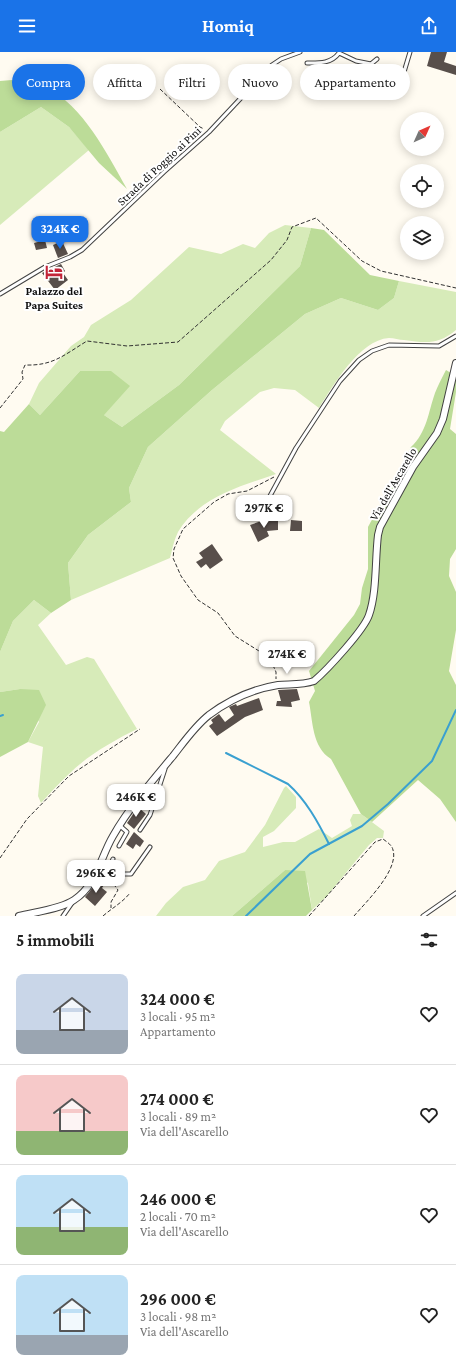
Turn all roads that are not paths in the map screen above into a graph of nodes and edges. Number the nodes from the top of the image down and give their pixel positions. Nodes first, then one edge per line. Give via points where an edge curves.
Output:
1 (300, 52) edge
2 (339, 52) edge
3 (410, 52) edge
4 (377, 59) dead end
5 (307, 63) dead end
6 (406, 64) edge
7 (0, 294) edge
8 (456, 336) edge
9 (456, 363) edge
10 (258, 518) dead end
11 (166, 765) junction
12 (119, 825) junction
13 (140, 830) dead end
14 (119, 846) dead end
15 (150, 847) dead end
16 (113, 859) dead end
17 (106, 874) junction
18 (96, 875) junction
19 (456, 893) edge
20 (73, 901) junction
21 (34, 914) edge
22 (19, 916) edge
23 (63, 916) edge
24 (422, 916) edge

1 - 7 lane, Strada di Poggio ai Pini via 272,65 210,131 77,254 51,264
2 - 4 lane via 356,61 371,64
2 - 5 lane via 335,58 321,63
3 - 6 lane
8 - 10 lane via 439,346 389,344 372,350 359,360 340,381 283,471
9 - 11 street, Via dell'Ascarello via 443,420 437,433 413,467 380,527 368,617 344,649 314,681 308,684 276,686 235,698 208,716
11 - 12 street, Via dell'Ascarello
11 - 13 lane via 150,815
12 - 14 lane via 127,832
12 - 18 street, Via dell'Ascarello via 104,852
15 - 17 lane via 131,874
16 - 17 lane
17 - 18 lane
18 - 20 street, Via dell'Ascarello via 84,892
19 - 24 lane
20 - 21 street, Via dell'Ascarello
20 - 23 lane
21 - 22 street, Via dell'Ascarello

